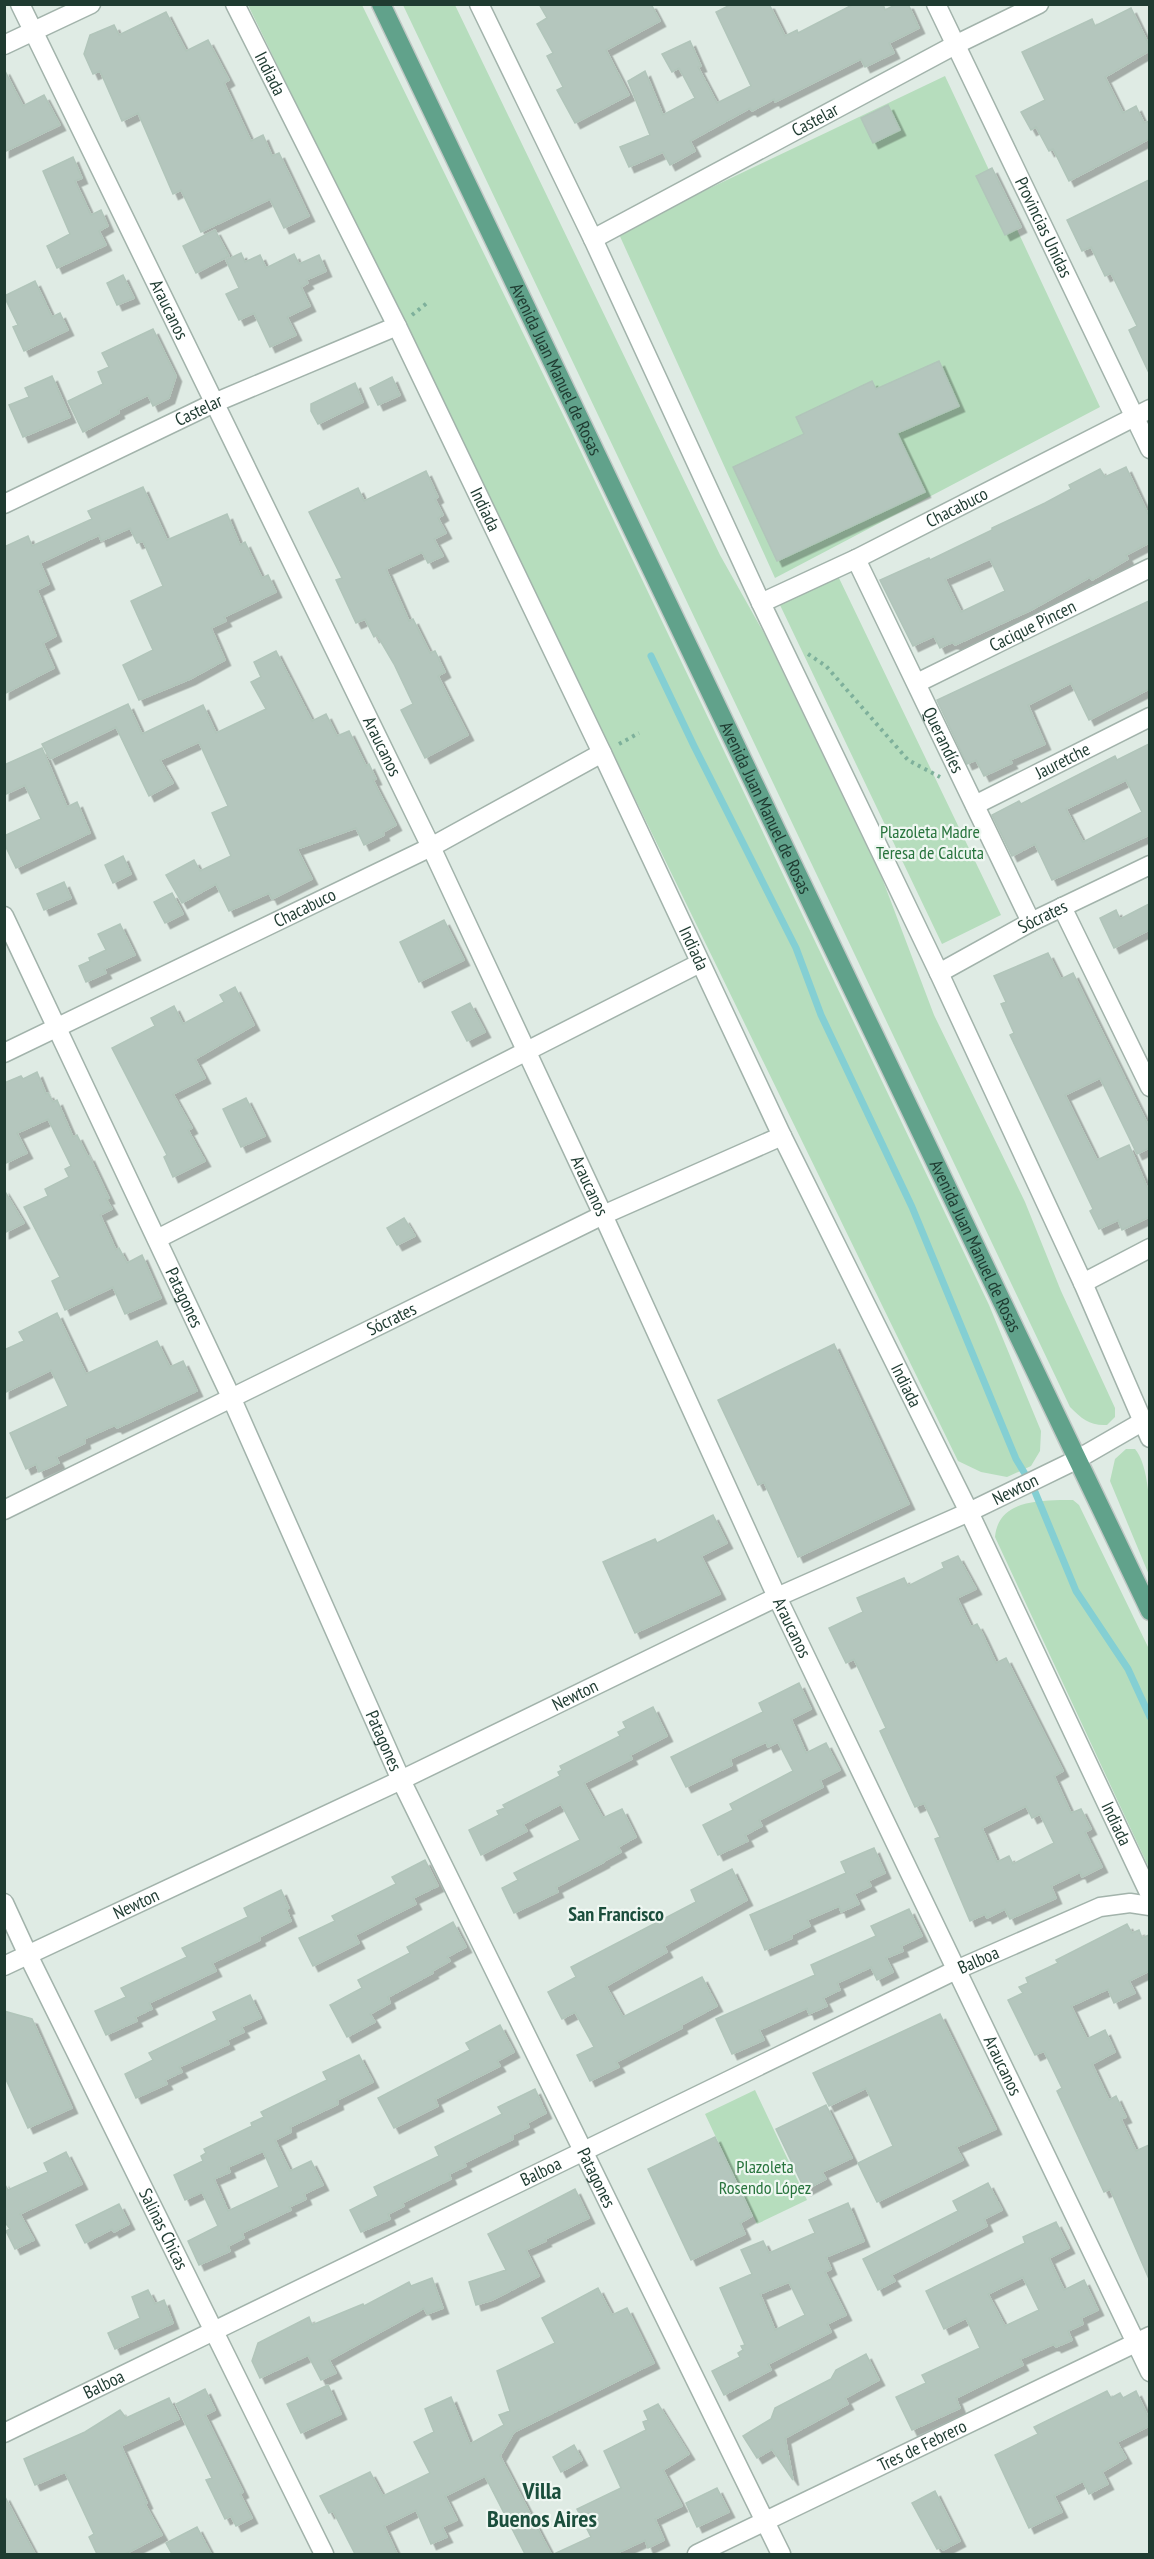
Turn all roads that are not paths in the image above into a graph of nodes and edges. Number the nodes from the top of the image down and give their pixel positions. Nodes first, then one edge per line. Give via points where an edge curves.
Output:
1 (20, 4) edge
2 (91, 4) edge
3 (235, 4) edge
4 (381, 4) edge
5 (479, 4) edge
6 (936, 4) edge
7 (1039, 4) edge
8 (33, 32) junction
9 (4, 45) edge
10 (955, 45) junction
11 (593, 239) junction
12 (397, 326) junction
13 (214, 404) junction
14 (1142, 413) edge
15 (1149, 449) edge
16 (4, 504) edge
17 (856, 559) junction
18 (1149, 568) edge
19 (761, 603) junction
20 (917, 683) junction
21 (1149, 717) edge
22 (602, 753) junction
23 (972, 798) junction
24 (431, 847) junction
25 (1149, 865) edge
26 (1062, 907) junction
27 (4, 916) edge
28 (1031, 922) junction
29 (700, 963) junction
30 (939, 973) junction
31 (59, 1028) junction
32 (527, 1051) junction
33 (4, 1053) edge
34 (1149, 1087) edge
35 (782, 1136) junction
36 (603, 1215) junction
37 (157, 1239) junction
38 (1149, 1248) edge
39 (1083, 1283) junction
40 (231, 1397) junction
41 (1146, 1430) edge
42 (1076, 1460) junction
43 (4, 1510) edge
44 (969, 1512) junction
45 (777, 1597) junction
46 (1149, 1611) edge
47 (401, 1780) junction
48 (1149, 1895) edge
49 (4, 1903) edge
50 (1149, 1906) edge
51 (28, 1955) junction
52 (4, 1966) edge
53 (956, 1970) junction
54 (581, 2151) junction
55 (214, 2329) junction
56 (1142, 2340) edge
57 (1149, 2372) edge
58 (4, 2433) edge
59 (765, 2522) junction
60 (324, 2554) edge
61 (697, 2554) edge
62 (781, 2554) edge

1 - 8 street, Araucanos
2 - 8 street
3 - 12 street, Indiada
4 - 42 main road, Avenida Juan Manuel de Rosas
5 - 11 street
6 - 10 street, Provincias Unidas
7 - 10 street, Castelar
8 - 9 street
8 - 13 street, Araucanos
10 - 11 street, Castelar
10 - 14 street, Provincias Unidas
11 - 19 street
12 - 13 street, Castelar
12 - 22 street, Indiada
13 - 16 street, Castelar
13 - 24 street, Araucanos
14 - 15 street, Provincias Unidas
14 - 17 street, Chacabuco
17 - 19 street, Chacabuco
17 - 20 street, Querandíes
18 - 20 street, Cacique Pincen
19 - 30 street
20 - 23 street, Querandíes
21 - 23 street, Jauretche
22 - 24 street, Chacabuco
22 - 29 street, Indiada
23 - 28 street, Querandíes
24 - 31 street, Chacabuco
24 - 32 street, Araucanos
25 - 26 street, Sócrates
26 - 28 street, Sócrates
26 - 34 street
27 - 31 street, Patagones
28 - 30 street, Sócrates
29 - 32 street
29 - 35 street, Indiada
30 - 39 street
31 - 33 street, Chacabuco
31 - 37 street, Patagones
32 - 36 street, Araucanos
32 - 37 street
35 - 36 street, Sócrates
35 - 44 street, Indiada
36 - 40 street, Sócrates
36 - 45 street, Araucanos
37 - 40 street, Patagones
38 - 39 street
39 - 41 street
40 - 43 street, Sócrates
40 - 47 street, Patagones
41 - 42 street, Newton
42 - 44 street, Newton
42 - 46 main road, Avenida Juan Manuel de Rosas
44 - 45 street, Newton
44 - 48 street, Indiada
45 - 47 street, Newton
45 - 53 street, Araucanos
47 - 51 street, Newton
47 - 54 street, Patagones
49 - 51 street, Salinas Chicas
50 - 53 street, Balboa via 1100,1907
51 - 52 street, Newton
51 - 55 street, Salinas Chicas
53 - 54 street, Balboa
53 - 56 street, Araucanos
54 - 55 street, Balboa
54 - 59 street, Patagones
55 - 58 street, Balboa
55 - 60 street, Salinas Chicas
56 - 57 street, Araucanos
56 - 59 street, Tres de Febrero
59 - 61 street, Tres de Febrero
59 - 62 street, Patagones

